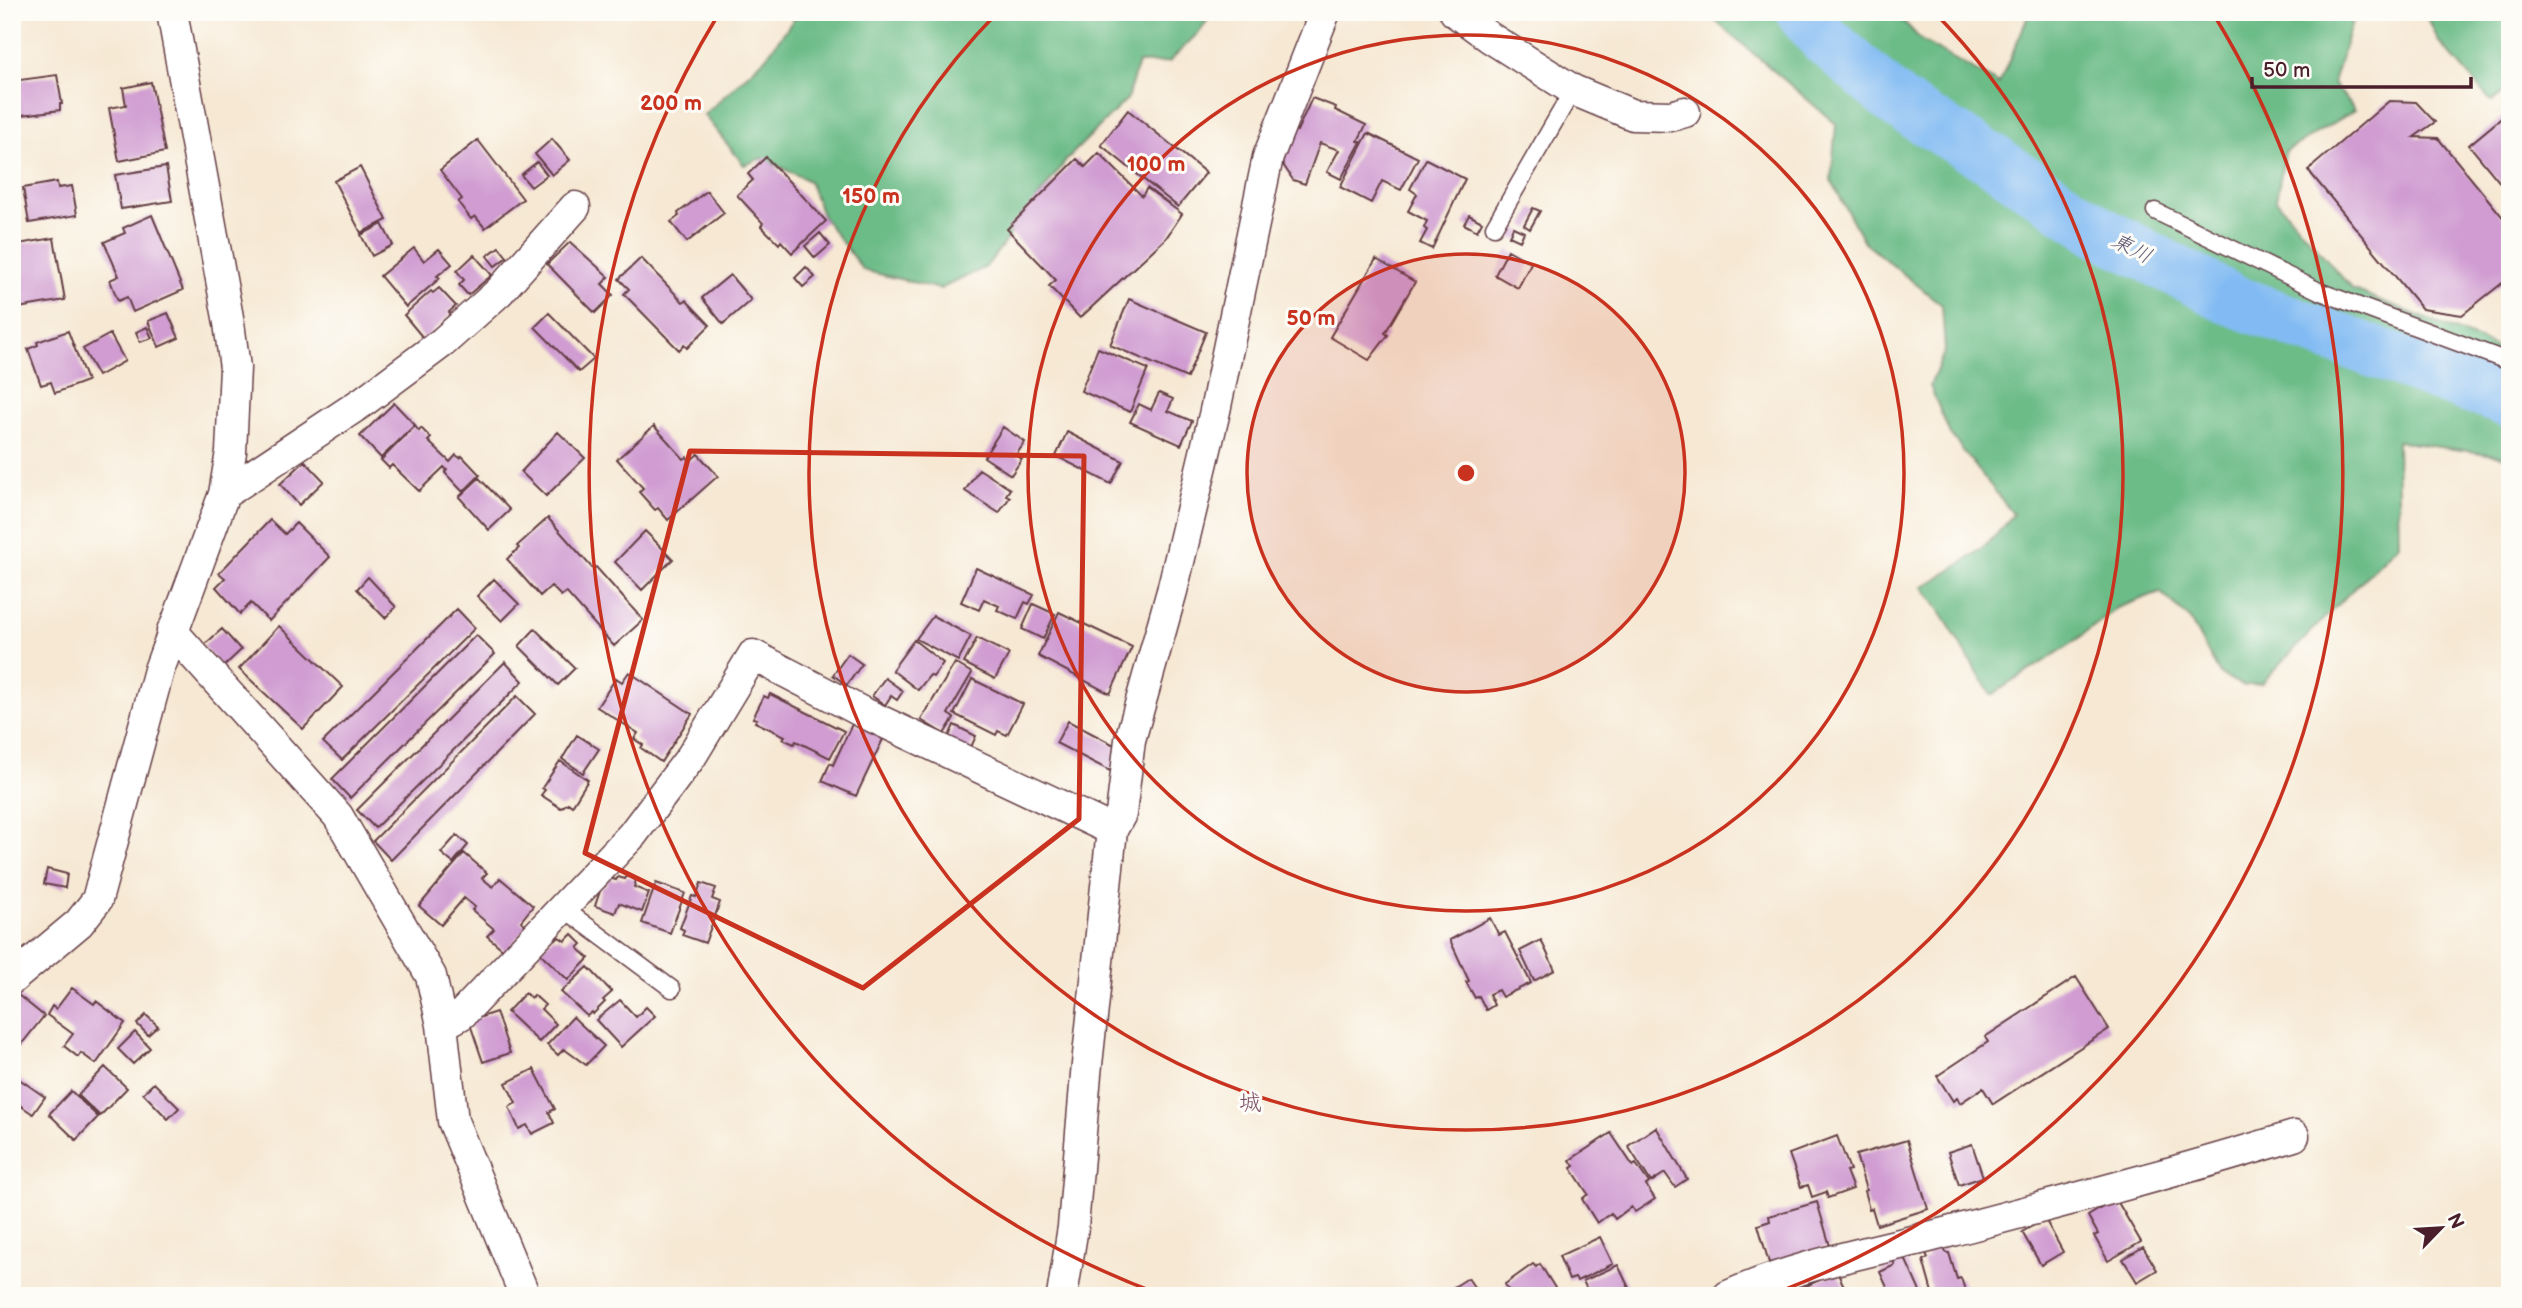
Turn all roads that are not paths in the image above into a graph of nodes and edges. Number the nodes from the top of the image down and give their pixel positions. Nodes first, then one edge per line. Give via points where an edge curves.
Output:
1 (172, 12) edge
2 (1325, 12) edge
3 (1455, 12) edge
4 (1573, 90) junction
5 (1685, 112) dead end
6 (575, 208) dead end
7 (2155, 211) dead end
8 (1494, 227) dead end
9 (2510, 362) edge
10 (225, 494) junction
11 (172, 631) junction
12 (1112, 830) junction
13 (563, 908) junction
14 (12, 979) edge
15 (671, 989) dead end
16 (442, 1025) junction
17 (2294, 1136) dead end
18 (525, 1296) edge
19 (1062, 1296) edge
20 (1728, 1296) edge

1 - 10 street via 235,368
2 - 12 street via 1268,157 1215,411 1130,740 1121,814
3 - 4 street
4 - 5 street via 1633,115
4 - 8 lane
6 - 10 street via 499,292 443,342
7 - 9 lane via 2322,292
10 - 11 street
11 - 14 street via 97,900 79,923
11 - 16 street via 338,816 431,976
12 - 13 street via 862,712 753,654 691,757 632,835
12 - 19 street via 1073,1227
13 - 15 lane
13 - 16 street via 462,1014
16 - 18 street via 453,1121
17 - 20 street via 2204,1164 1853,1255

